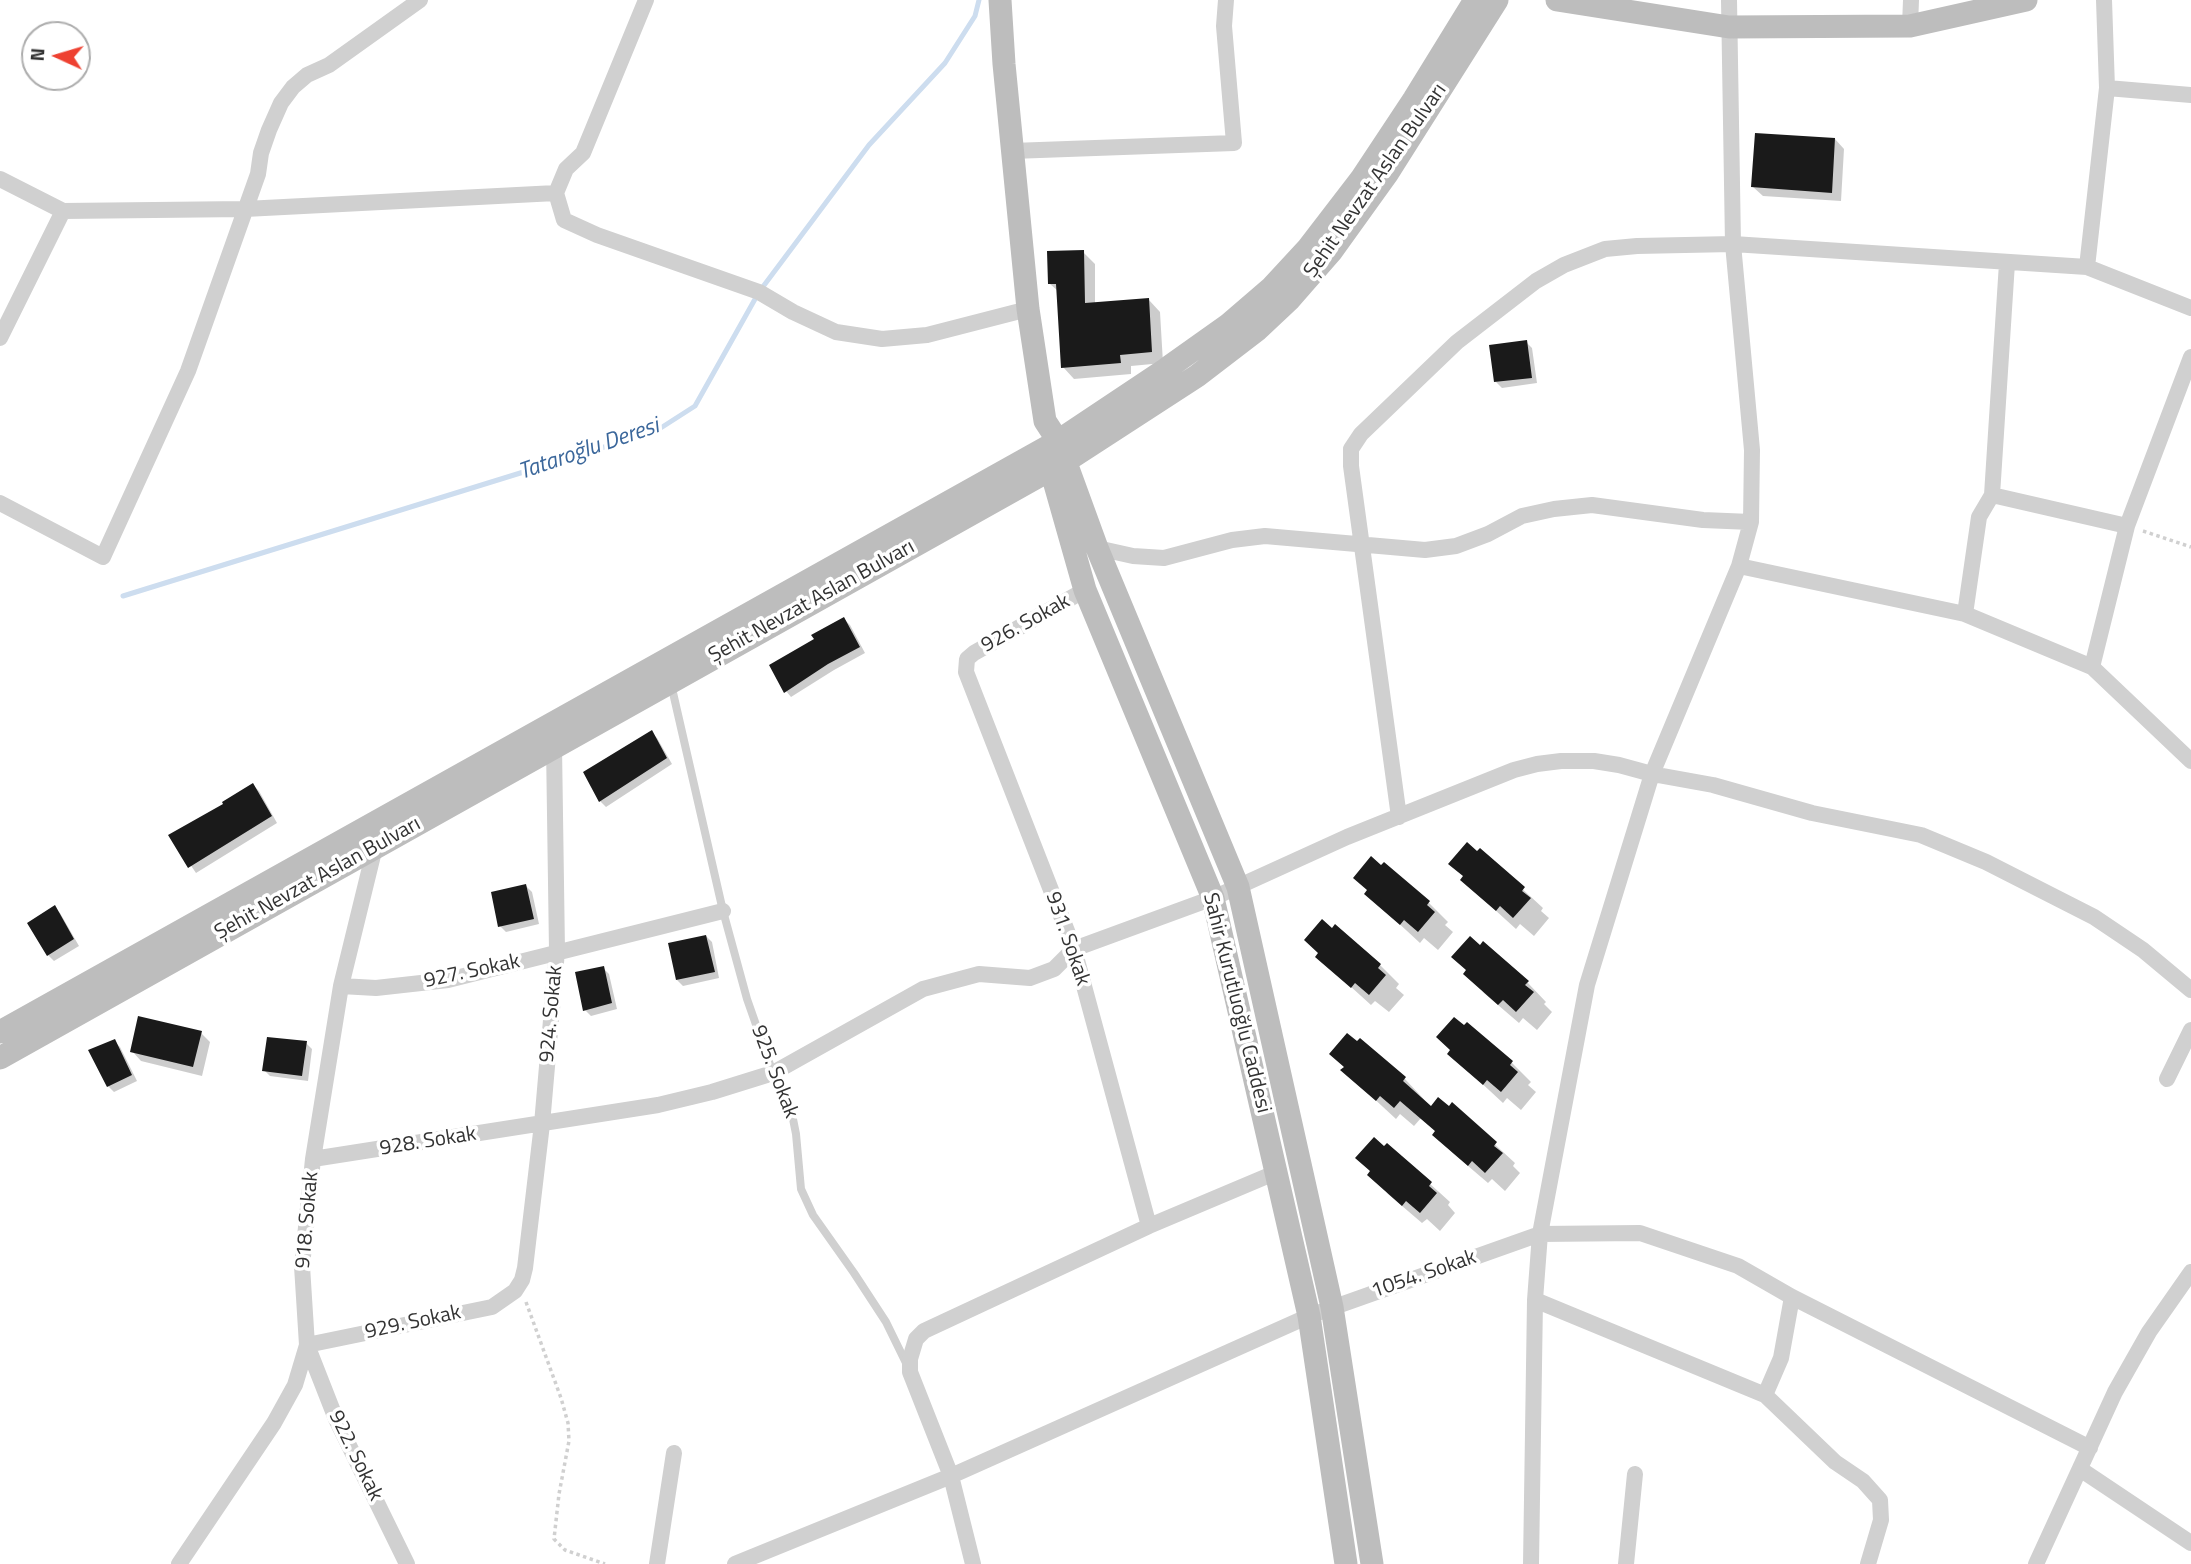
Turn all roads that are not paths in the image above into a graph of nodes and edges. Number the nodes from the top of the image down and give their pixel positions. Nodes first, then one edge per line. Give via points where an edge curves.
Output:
1 (421, 0) edge
2 (646, 0) edge
3 (1000, 0) edge
4 (1226, 0) edge
5 (1475, 0) edge
6 (1497, 0) edge
7 (1557, 0) edge
8 (1729, 0) edge
9 (1911, 0) edge
10 (2026, 0) edge
11 (2104, 0) edge
12 (1910, 26) junction
13 (1729, 27) junction
14 (2107, 88) junction
15 (2191, 95) edge
16 (1012, 151) junction
17 (0, 179) edge
18 (556, 193) junction
19 (245, 209) junction
20 (63, 212) junction
21 (1733, 244) junction
22 (2007, 262) junction
23 (2087, 267) junction
24 (2191, 307) edge
25 (1028, 309) junction
26 (0, 338) edge
27 (2191, 357) edge
28 (1055, 454) junction
29 (1992, 495) junction
30 (0, 503) edge
31 (1752, 522) junction
32 (2127, 526) junction
33 (1363, 545) junction
34 (1097, 548) junction
35 (1739, 566) junction
36 (1085, 590) junction
37 (1965, 614) junction
38 (967, 659) joint
39 (2092, 667) junction
40 (670, 681) junction
41 (554, 746) junction
42 (2191, 761) edge
43 (1652, 774) junction
44 (1399, 817) junction
45 (375, 847) junction
46 (1238, 887) junction
47 (1213, 898) junction
48 (723, 911) junction
49 (1074, 949) junction
50 (558, 951) junction
51 (341, 986) junction
52 (2191, 989) edge
53 (2191, 1030) edge
54 (0, 1032) edge
55 (0, 1058) edge
56 (773, 1073) junction
57 (2167, 1079) dead end
58 (542, 1124) junction
59 (313, 1159) junction
60 (1277, 1172) junction
61 (1149, 1226) junction
62 (1540, 1234) junction
63 (2191, 1272) edge
64 (519, 1285) joint
65 (1792, 1297) junction
66 (1535, 1300) junction
67 (1332, 1307) junction
68 (1309, 1316) junction
69 (307, 1345) junction
70 (910, 1372) junction
71 (1765, 1395) junction
72 (2090, 1448) junction
73 (674, 1453) dead end
74 (2080, 1469) junction
75 (1635, 1474) dead end
76 (951, 1476) junction
77 (2191, 1543) edge
78 (2038, 1563) edge
79 (178, 1564) edge
80 (407, 1564) edge
81 (657, 1564) edge
82 (735, 1564) edge
83 (973, 1564) edge
84 (1346, 1564) edge
85 (1372, 1564) edge
86 (1531, 1564) edge
87 (1626, 1564) edge
88 (1868, 1564) edge

1 - 19 street via 293,87 269,130
2 - 18 street via 583,153 566,169
3 - 16 main road
4 - 16 street via 1234,143
5 - 28 main road, Şehit Nevzat Aslan Bulvarı via 1361,179 1271,288
6 - 28 main road, Şehit Nevzat Aslan Bulvarı via 1387,174 1331,252 1290,299 1197,376
7 - 13 main road
8 - 13 street
9 - 12 street
10 - 12 main road
11 - 14 street
12 - 13 main road
13 - 21 street
14 - 15 street
14 - 23 street
16 - 25 main road
17 - 20 street
18 - 19 street
18 - 25 street via 564,220 759,292 836,332 882,339 927,335
19 - 20 street
19 - 30 street via 188,370 103,557
20 - 26 street
21 - 22 street
21 - 31 street via 1752,450
21 - 33 street via 1605,249 1564,264 1536,281 1457,342 1351,449
22 - 23 street
22 - 29 street
23 - 24 street
25 - 28 main road via 1045,422
27 - 32 street
28 - 34 main road, Sahir Kurutluoğlu Caddesi
28 - 36 main road, Sahir Kurutluoğlu Caddesi
28 - 40 main road, Şehit Nevzat Aslan Bulvarı
28 - 54 main road, Şehit Nevzat Aslan Bulvarı
29 - 32 street
29 - 37 street via 1979,517
31 - 33 street via 1592,505 1522,516 1456,546 1425,550
31 - 35 street
32 - 39 street
33 - 34 street via 1265,536 1164,558
33 - 44 street
34 - 46 main road, Sahir Kurutluoğlu Caddesi
35 - 37 street
35 - 43 street
36 - 38 street, 926. Sokak
36 - 47 main road, Sahir Kurutluoğlu Caddesi
37 - 39 street
38 - 49 street, 931. Sokak via 967,678
39 - 42 street
40 - 41 main road, Şehit Nevzat Aslan Bulvarı
40 - 48 lane, 925. Sokak
41 - 45 main road, Şehit Nevzat Aslan Bulvarı
41 - 50 street, 924. Sokak
43 - 44 street via 1594,761 1537,764
43 - 52 street via 1921,835 2094,917
43 - 62 street via 1587,985
44 - 46 street
45 - 51 street, 918. Sokak
45 - 55 main road, Şehit Nevzat Aslan Bulvarı
46 - 47 street
46 - 67 main road, Sahir Kurutluoğlu Caddesi
47 - 49 street
47 - 60 main road, Sahir Kurutluoğlu Caddesi
48 - 50 street, 927. Sokak
48 - 56 lane, 925. Sokak
49 - 56 street, 928. Sokak via 1054,970 1030,978 979,974 923,989
49 - 61 street, 931. Sokak
50 - 51 street, 927. Sokak via 448,981 376,988
50 - 58 street, 924. Sokak
51 - 59 street, 918. Sokak
53 - 57 street
56 - 58 street, 928. Sokak via 658,1105
56 - 70 lane, 925. Sokak via 792,1114 802,1189 813,1215 886,1322
58 - 59 street, 928. Sokak
58 - 64 street, 924. Sokak via 525,1268
59 - 69 street, 918. Sokak via 302,1266
60 - 61 street
60 - 68 main road, Sahir Kurutluoğlu Caddesi
61 - 70 street via 924,1331 912,1347
62 - 65 street, 1054. Sokak via 1640,1233 1738,1266
62 - 66 street
62 - 67 street, 1054. Sokak
63 - 72 street via 2115,1392
64 - 69 street, 929. Sokak via 492,1307
65 - 71 street via 1781,1358
65 - 72 street, 1054. Sokak
66 - 71 street
66 - 86 street
67 - 68 street, 1054. Sokak
67 - 85 main road, Sahir Kurutluoğlu Caddesi
68 - 76 street, 1054. Sokak
68 - 84 main road, Sahir Kurutluoğlu Caddesi
69 - 79 street, 918. Sokak via 295,1385 274,1423
69 - 80 street, 922. Sokak via 336,1419
70 - 76 street, 925. Sokak
71 - 88 street via 1880,1500 1881,1520
72 - 74 street
73 - 81 street
74 - 77 street
74 - 78 street
75 - 87 street
76 - 82 street, 1054. Sokak
76 - 83 street, 925. Sokak

